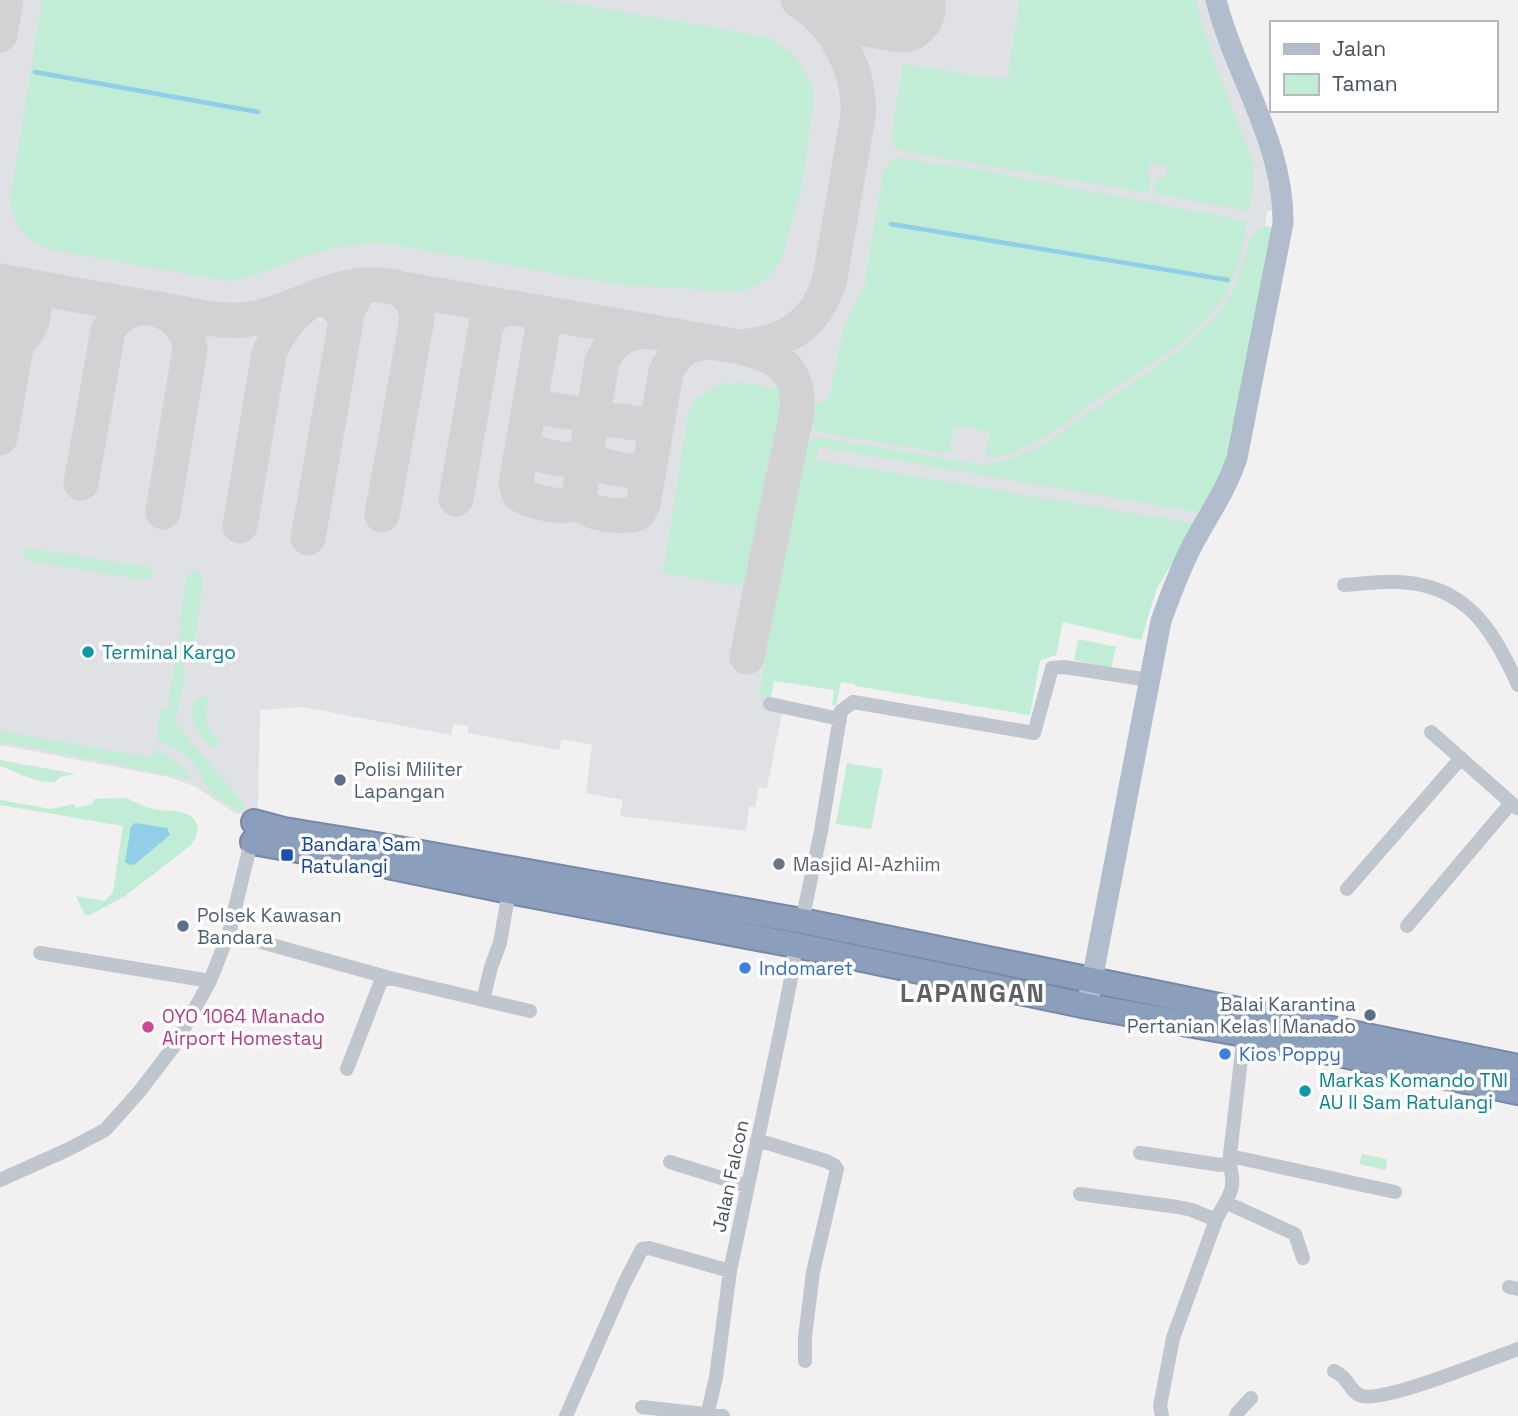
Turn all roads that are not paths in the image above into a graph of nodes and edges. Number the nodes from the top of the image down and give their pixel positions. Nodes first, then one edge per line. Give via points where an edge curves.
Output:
1 (1216, 0) edge
2 (1344, 585) dead end
3 (1149, 680) junction
4 (1518, 685) edge
5 (769, 704) dead end
6 (840, 719) junction
7 (1431, 732) dead end
8 (1461, 758) junction
9 (1515, 806) edge
10 (253, 832) junction
11 (1347, 889) dead end
12 (509, 891) junction
13 (802, 921) junction
14 (1407, 926) dead end
15 (229, 933) junction
16 (796, 945) junction
17 (40, 953) dead end
18 (390, 978) junction
19 (1091, 979) junction
20 (210, 981) junction
21 (483, 1000) junction
22 (1087, 1006) junction
23 (530, 1012) dead end
24 (1244, 1034) junction
25 (1368, 1049) junction
26 (1518, 1067) edge
27 (347, 1069) dead end
28 (1518, 1092) edge
29 (757, 1140) junction
30 (1140, 1153) dead end
31 (1229, 1160) junction
32 (670, 1162) dead end
33 (0, 1180) edge
34 (747, 1186) junction
35 (1395, 1192) dead end
36 (1080, 1194) dead end
37 (1227, 1203) junction
38 (1216, 1220) junction
39 (1303, 1258) dead end
40 (730, 1271) junction
41 (1518, 1349) edge
42 (805, 1361) dead end
43 (1334, 1371) dead end
44 (1251, 1398) dead end
45 (642, 1407) dead end
46 (708, 1415) edge
47 (566, 1416) edge
48 (723, 1416) edge
49 (1162, 1416) edge
50 (1236, 1416) edge

1 - 3 main road via 1274,160 1282,191 1283,223 1237,458 1171,592
2 - 4 street via 1411,583 1451,595 1478,615
3 - 6 street via 1052,668 1034,733 853,702 841,711
3 - 19 main road
5 - 6 street
6 - 13 street
7 - 8 street
8 - 9 street
8 - 11 street
9 - 14 street
10 - 12 highway
10 - 13 highway via 284,830
10 - 15 street
12 - 16 highway
12 - 21 street
13 - 19 highway
15 - 18 street
15 - 20 street
16 - 22 highway
16 - 29 street, Jalan Falcon
17 - 20 street
18 - 21 street
18 - 27 street via 381,981
19 - 22 main road
19 - 25 highway
20 - 33 street via 175,1045 105,1130
21 - 23 street
22 - 24 highway
24 - 25 highway
24 - 31 street
25 - 26 highway
25 - 28 highway
29 - 34 street, Jalan Falcon
29 - 42 street via 826,1161 837,1169 813,1272
30 - 31 street via 1221,1165
31 - 35 street
31 - 37 street via 1233,1179
32 - 34 street
34 - 40 street, Jalan Falcon
36 - 38 street via 1178,1207
37 - 38 street
37 - 39 street via 1295,1234
38 - 49 street via 1173,1338
40 - 46 street, Jalan Falcon
40 - 47 street via 642,1249
41 - 43 street via 1378,1396 1357,1394
44 - 50 street
45 - 46 street
46 - 48 street

